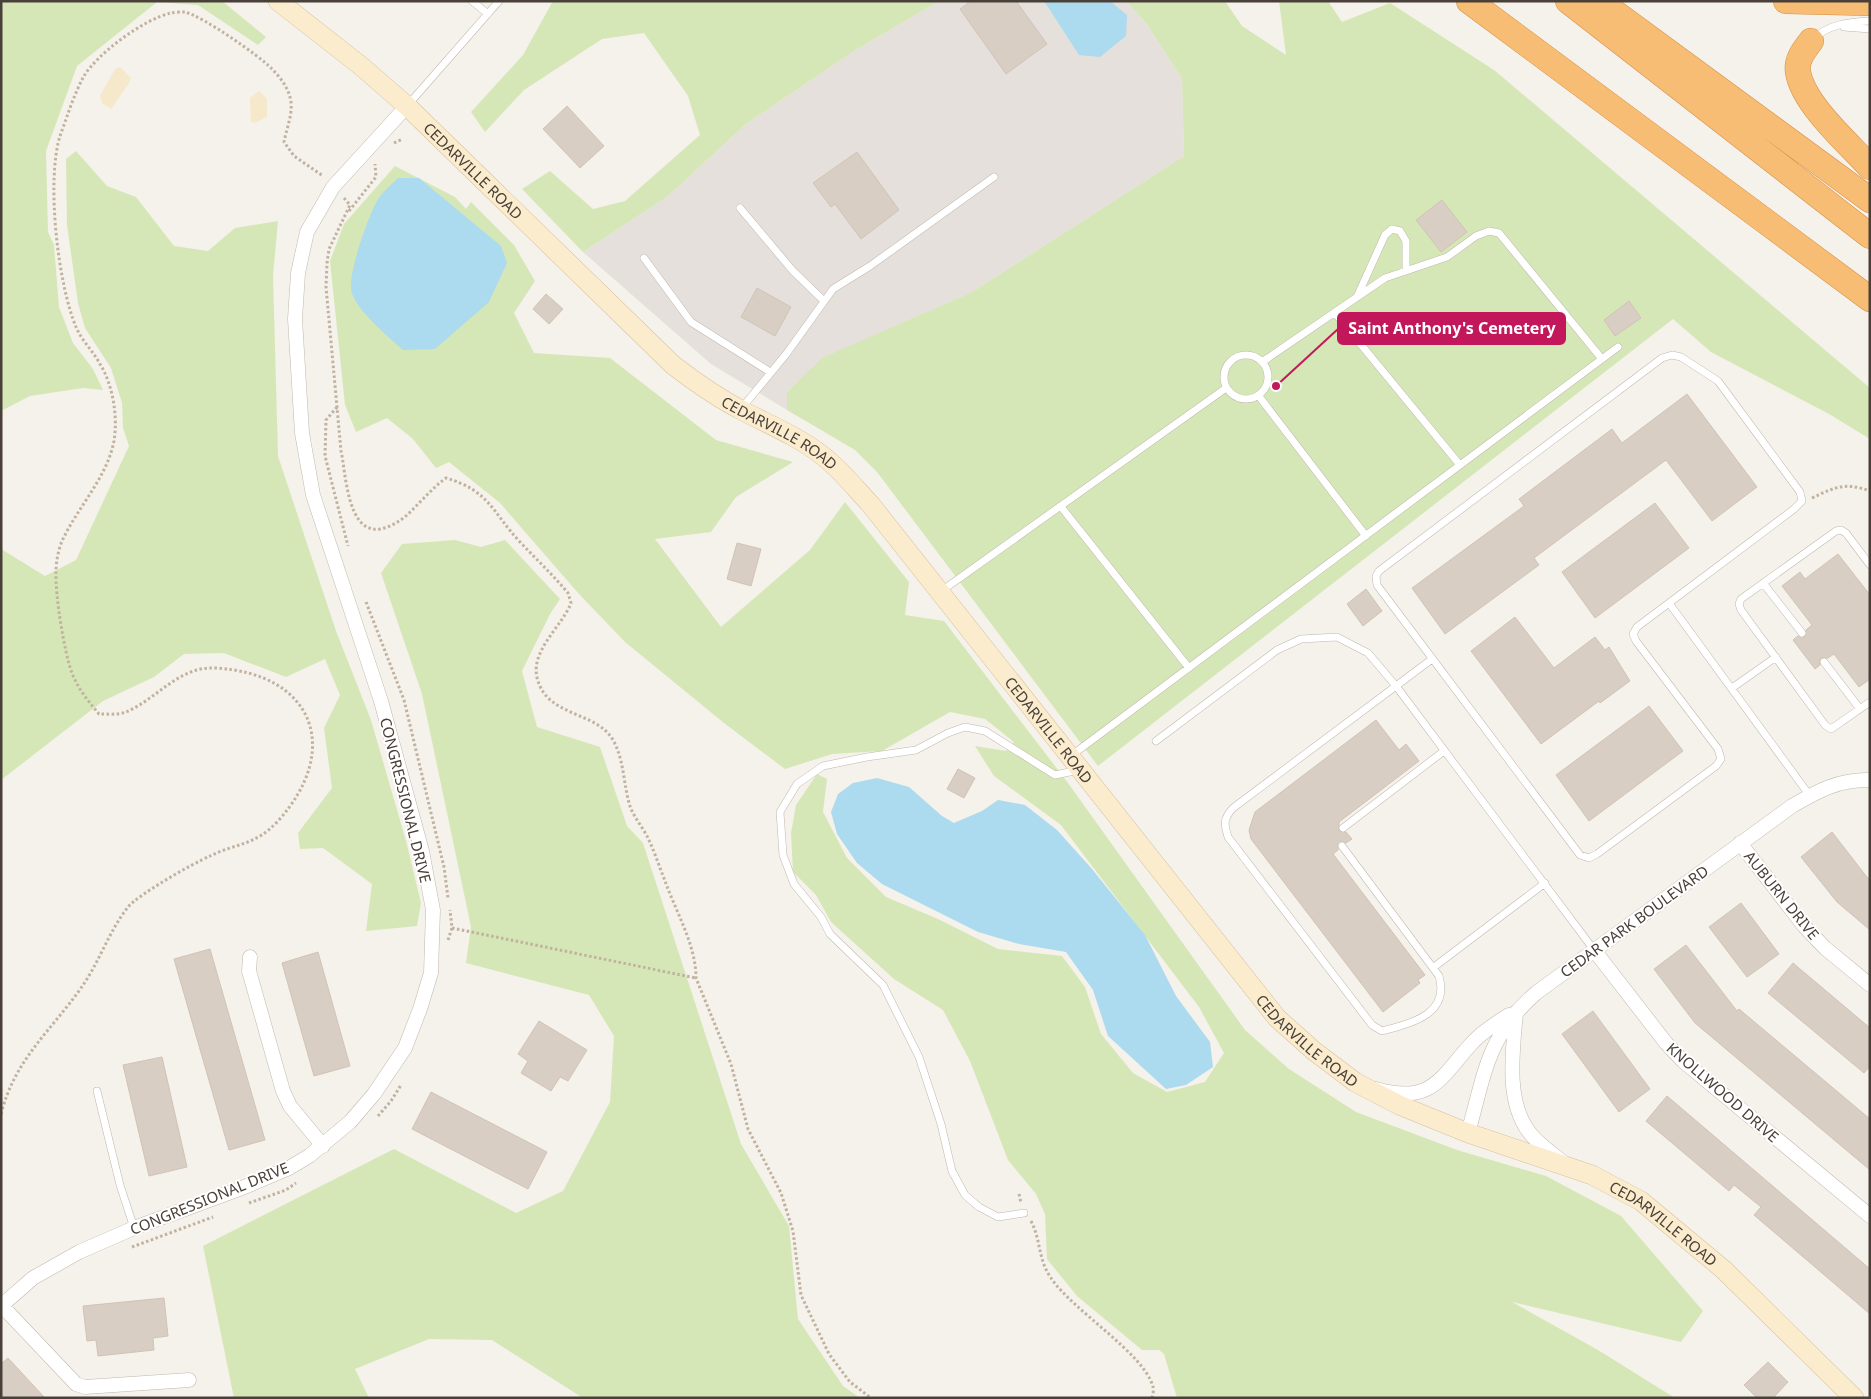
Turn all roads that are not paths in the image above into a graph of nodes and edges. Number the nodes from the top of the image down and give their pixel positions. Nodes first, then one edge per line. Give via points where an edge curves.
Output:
1 (278, 1) edge
2 (472, 1) edge
3 (499, 1) edge
4 (1469, 1) edge
5 (1568, 1) edge
6 (1599, 1) edge
7 (1786, 1) edge
8 (1870, 3) edge
9 (488, 14) junction
10 (1870, 21) edge
11 (1870, 29) edge
12 (1811, 41) junction
13 (406, 106) junction
14 (1870, 167) edge
15 (994, 177) dead end
16 (1870, 200) edge
17 (740, 208) dead end
18 (1870, 236) edge
19 (644, 258) dead end
20 (1406, 270) junction
21 (1357, 298) junction
22 (1870, 299) edge
23 (824, 302) junction
24 (1335, 313) junction
25 (1618, 347) dead end
26 (1602, 359) junction
27 (1262, 362) junction
28 (770, 372) junction
29 (1226, 388) junction
30 (1258, 395) junction
31 (740, 410) junction
32 (1460, 465) junction
33 (1062, 508) junction
34 (1366, 536) junction
35 (1870, 565) edge
36 (1763, 583) junction
37 (940, 593) junction
38 (1669, 603) junction
39 (1802, 633) dead end
40 (1776, 657) junction
41 (1432, 659) junction
42 (1824, 662) dead end
43 (1189, 668) junction
44 (1396, 686) junction
45 (1732, 688) junction
46 (1870, 702) edge
47 (1860, 709) junction
48 (1156, 741) dead end
49 (1444, 751) junction
50 (1075, 764) junction
51 (1870, 780) edge
52 (1810, 796) junction
53 (1343, 828) dead end
54 (1740, 843) junction
55 (1342, 846) dead end
56 (1544, 883) junction
57 (1594, 950) junction
58 (250, 957) dead end
59 (1434, 967) junction
60 (1870, 985) edge
61 (1516, 1011) junction
62 (1355, 1082) junction
63 (97, 1091) dead end
64 (1468, 1132) junction
65 (323, 1146) junction
66 (1567, 1166) junction
67 (1024, 1214) road end
68 (1870, 1216) edge
69 (134, 1228) junction
70 (2, 1306) edge
71 (189, 1380) dead end
72 (1854, 1398) edge

1 - 13 main road, CEDARVILLE ROAD via 362,66
2 - 9 lane
3 - 9 lane
4 - 22 highway
5 - 18 highway
6 - 16 highway
7 - 8 highway
9 - 13 lane
10 - 12 lane via 1830,27
11 - 12 lane via 1839,28
12 - 14 highway via 1800,59 1798,71 1802,84 1820,111
13 - 31 main road, CEDARVILLE ROAD via 652,346 695,382
13 - 65 street, CONGRESSIONAL DRIVE via 333,187 307,232 298,273 295,319 302,433 313,495 381,701 420,841 433,910 431,973 405,1048 374,1094
15 - 23 lane via 833,289
17 - 23 lane
19 - 28 lane via 691,322
20 - 21 lane via 1385,278
20 - 21 lane via 1406,241 1400,231 1392,229 1385,235
20 - 26 lane via 1447,257 1476,236 1489,231 1499,233
21 - 24 lane
23 - 28 lane
24 - 27 lane
24 - 32 lane
25 - 26 lane
26 - 32 lane
27 - 29 lane via 1250,355 1230,361 1224,374
27 - 30 lane via 1268,376 1264,390
28 - 31 lane
29 - 30 lane via 1237,398
29 - 33 lane
30 - 34 lane
31 - 37 main road, CEDARVILLE ROAD via 801,440 844,475
32 - 34 lane
33 - 37 lane
33 - 43 lane
34 - 43 lane
35 - 36 lane via 1846,533 1836,530
36 - 39 lane
36 - 40 lane via 1739,604
37 - 50 main road, CEDARVILLE ROAD
38 - 41 lane via 1637,627 1633,634 1718,749 1721,759 1716,766 1589,858 1580,855
38 - 41 lane via 1802,501 1800,492 1718,381 1672,355 1662,358 1379,571 1377,586
38 - 45 lane
40 - 45 lane
40 - 47 lane via 1831,729
41 - 44 lane
42 - 47 lane
43 - 50 lane
44 - 48 lane via 1368,653 1336,637 1301,639 1277,650
44 - 49 lane
44 - 59 lane via 1233,808 1224,823 1228,837 1372,1025 1382,1030 1419,1020 1432,1011 1440,1000 1442,988
45 - 52 lane
46 - 47 lane
49 - 53 lane
49 - 56 lane
50 - 62 main road, CEDARVILLE ROAD via 1277,1018
50 - 67 lane via 1055,775 985,732 965,727 916,750 823,766 797,784 780,812 783,855 794,884 821,917 830,934 883,985 919,1057 941,1124 952,1171 966,1195 979,1207 998,1217
51 - 52 street, CEDAR PARK BOULEVARD via 1852,779 1828,786
52 - 54 street, CEDAR PARK BOULEVARD
54 - 57 street, CEDAR PARK BOULEVARD
54 - 60 street, AUBURN DRIVE via 1804,926
55 - 59 lane
56 - 57 lane
56 - 59 lane
57 - 61 street, CEDAR PARK BOULEVARD
57 - 68 street, KNOLLWOOD DRIVE via 1666,1044 1683,1061
58 - 65 street via 248,971 283,1091 290,1106
61 - 62 street via 1472,1042 1450,1072 1426,1090 1414,1093 1383,1091
61 - 64 street, CEDAR PARK BOULEVARD via 1490,1054
61 - 66 street via 1513,1061 1518,1113 1530,1133
62 - 64 main road, CEDARVILLE ROAD via 1399,1105
63 - 69 lane
64 - 66 main road, CEDARVILLE ROAD
65 - 69 street, CONGRESSIONAL DRIVE via 273,1175
66 - 72 main road, CEDARVILLE ROAD via 1633,1196 1670,1223 1724,1270
69 - 70 street, CONGRESSIONAL DRIVE via 33,1278
70 - 71 street via 76,1384 85,1387

